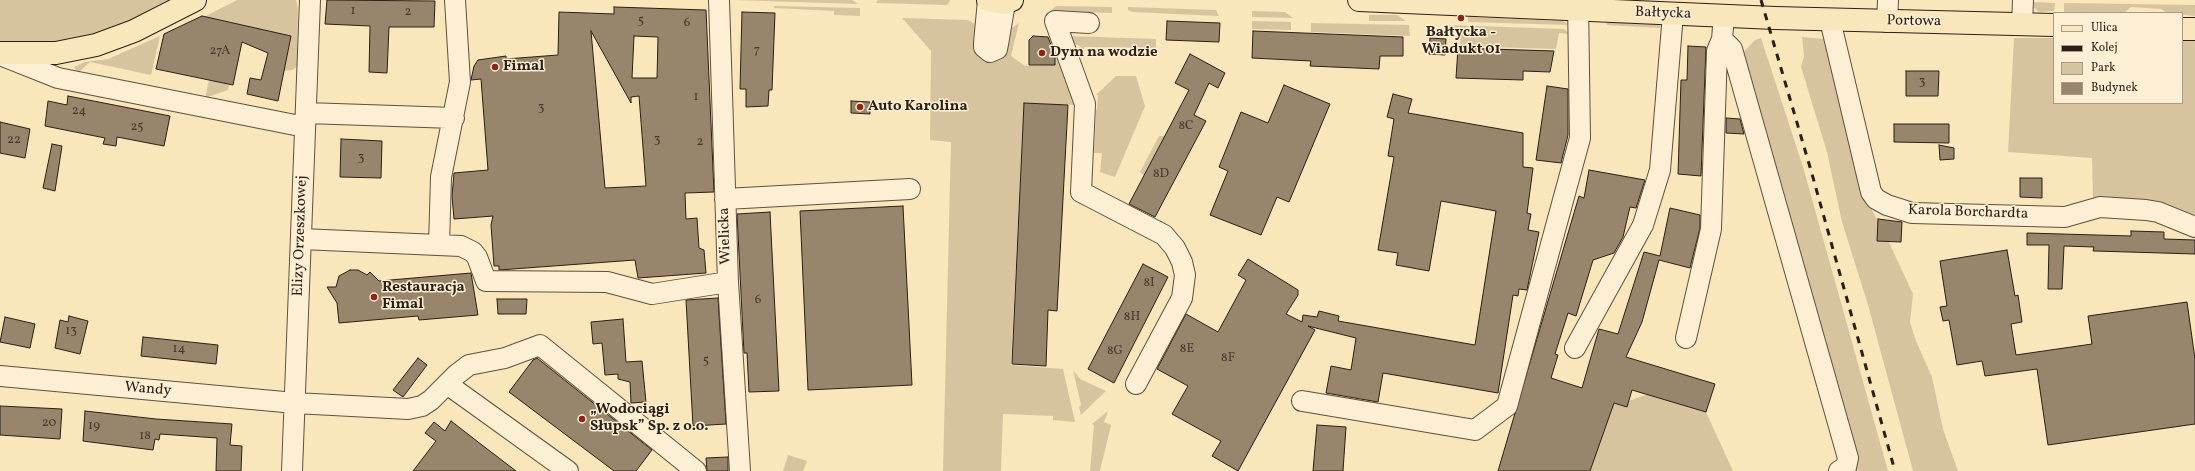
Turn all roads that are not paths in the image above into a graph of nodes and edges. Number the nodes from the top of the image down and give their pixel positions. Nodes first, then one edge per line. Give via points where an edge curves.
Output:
1 (310, 0) edge
2 (455, 0) edge
3 (719, 0) edge
4 (1359, 0) edge
5 (1888, 0) edge
6 (2023, 0) edge
7 (189, 2) edge
8 (1527, 4) edge
9 (1578, 5) edge
10 (1673, 14) junction
11 (1723, 16) junction
12 (1775, 18) joint
13 (1830, 20) junction
14 (1887, 22) junction
15 (1089, 23) dead end
16 (2022, 24) junction
17 (2053, 25) edge
18 (2183, 29) edge
19 (2195, 29) edge
20 (1722, 39) junction
21 (0, 54) edge
22 (454, 118) junction
23 (306, 120) junction
24 (910, 189) dead end
25 (725, 199) junction
26 (2195, 227) edge
27 (301, 239) junction
28 (439, 245) junction
29 (728, 282) junction
30 (1686, 338) dead end
31 (1575, 348) dead end
32 (0, 376) edge
33 (447, 384) junction
34 (1136, 384) dead end
35 (1302, 401) dead end
36 (295, 403) junction
37 (292, 471) edge
38 (568, 471) edge
39 (696, 471) edge
40 (740, 471) edge
41 (1839, 471) edge

1 - 23 street, Elizy Orzeszkowej
2 - 22 street via 460,82
3 - 25 street, Wielicka
4 - 8 main road, Bałtycka
5 - 14 street
6 - 16 street
7 - 21 main road via 112,40 81,49 39,55
8 - 9 main road, Bałtycka
9 - 10 main road, Bałtycka
9 - 35 street via 1580,138 1507,406 1475,430
10 - 11 main road, Bałtycka
10 - 31 street via 1660,170 1643,225
11 - 12 main road, Bałtycka
11 - 20 street
12 - 13 main road, Portowa
13 - 14 main road, Portowa
13 - 26 street, Karola Borchardta via 1871,192 1876,199 1912,213 2065,217 2100,207 2146,210 2158,212
14 - 16 main road, Portowa
15 - 34 street via 1055,21 1085,104 1081,192 1164,235 1177,252 1185,275 1182,298
16 - 17 main road, Portowa
18 - 19 main road
20 - 30 street via 1717,52 1711,229
20 - 41 street via 1732,48 1848,458 1846,467
21 - 23 street via 58,78
22 - 23 street
22 - 28 street via 442,177
23 - 27 street, Elizy Orzeszkowej
24 - 25 street
25 - 29 street, Wielicka
27 - 28 street
27 - 36 street, Elizy Orzeszkowej
28 - 29 street via 461,246 473,252 486,281 607,282 652,294
29 - 40 street, Wielicka
32 - 36 street, Wandy
33 - 36 street, Wandy via 431,400 415,408
33 - 38 street
33 - 39 street, Wandy via 469,365 505,358 540,345
36 - 37 street, Elizy Orzeszkowej

